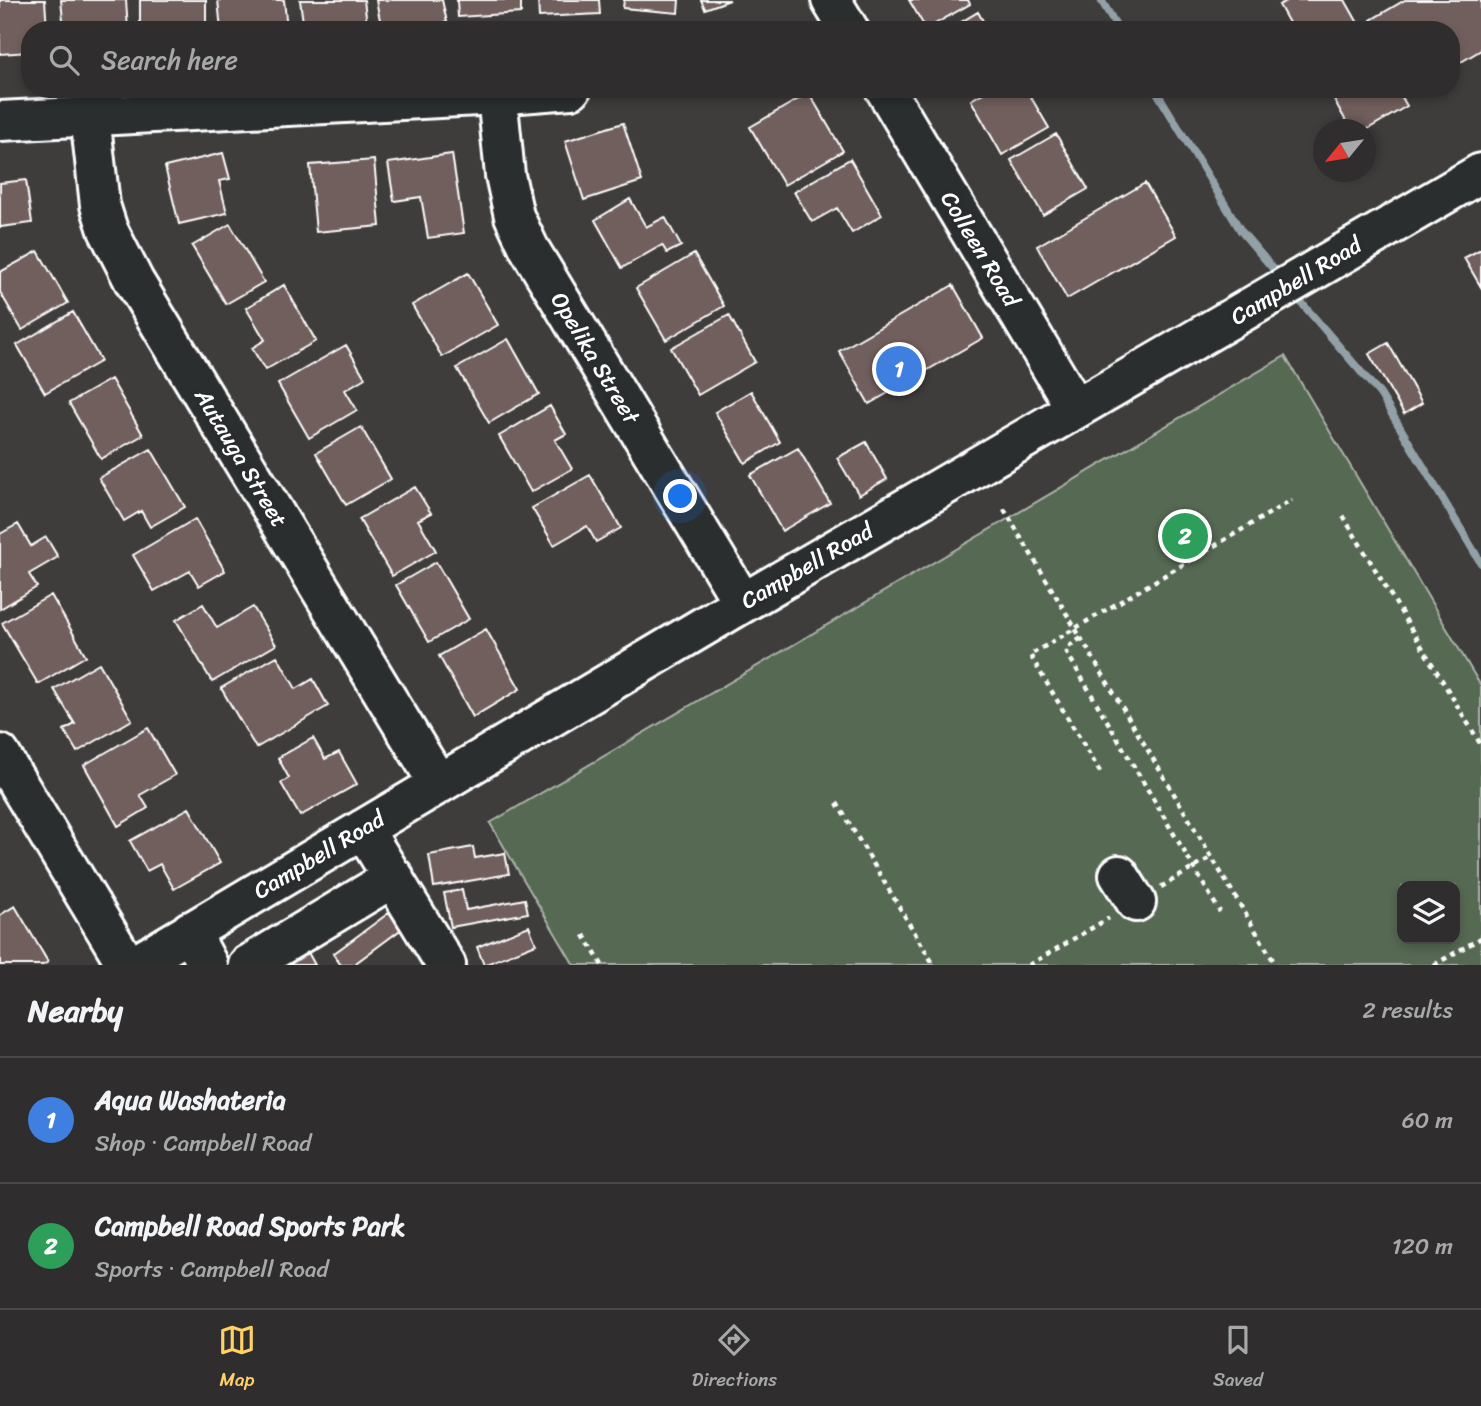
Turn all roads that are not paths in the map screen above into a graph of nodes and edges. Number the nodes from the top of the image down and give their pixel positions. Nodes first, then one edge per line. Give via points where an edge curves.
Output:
1 (439, 98) edge
2 (497, 98) edge
3 (890, 98) edge
4 (90, 116) junction
5 (0, 121) edge
6 (1481, 173) edge
7 (1076, 409) junction
8 (743, 603) junction
9 (0, 754) edge
10 (438, 783) junction
11 (363, 829) junction
12 (394, 877) junction
13 (190, 931) junction
14 (127, 965) edge
15 (135, 965) edge
16 (208, 965) edge
17 (248, 965) edge
18 (446, 965) edge

1 - 4 street
2 - 8 street, Opelika Street via 505,175 514,216 529,248
3 - 7 street, Colleen Road
4 - 5 street
4 - 10 street, Autauga Street via 100,205 134,281
6 - 7 street, Campbell Road
7 - 8 street, Campbell Road
8 - 10 street, Campbell Road
9 - 14 street
10 - 11 street, Campbell Road
11 - 12 street
11 - 13 street, Campbell Road
12 - 17 street
12 - 18 street
13 - 15 street, Campbell Road
13 - 16 street

